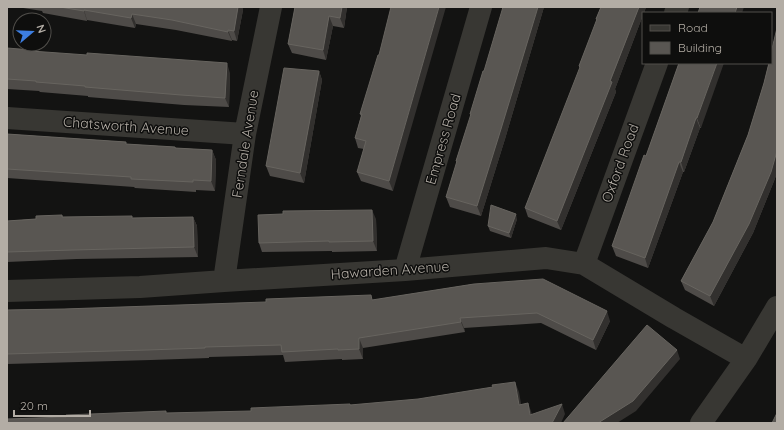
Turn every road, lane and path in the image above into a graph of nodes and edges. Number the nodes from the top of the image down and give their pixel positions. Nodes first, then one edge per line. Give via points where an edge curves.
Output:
1 (271, 7) edge
2 (481, 7) edge
3 (657, 64) edge
4 (7, 118) edge
5 (245, 134) junction
6 (584, 264) junction
7 (405, 270) junction
8 (224, 281) junction
9 (7, 291) edge
10 (777, 308) edge
11 (746, 359) junction
12 (701, 423) edge

1 - 5 street, Ferndale Avenue
2 - 7 street, Empress Road
3 - 6 street, Oxford Road
4 - 5 street, Chatsworth Avenue
5 - 8 street, Ferndale Avenue
6 - 7 street, Hawarden Avenue via 546,258
6 - 11 street, Hawarden Avenue
7 - 8 street, Hawarden Avenue
8 - 9 street, Hawarden Avenue via 140,288
10 - 11 street
11 - 12 street

